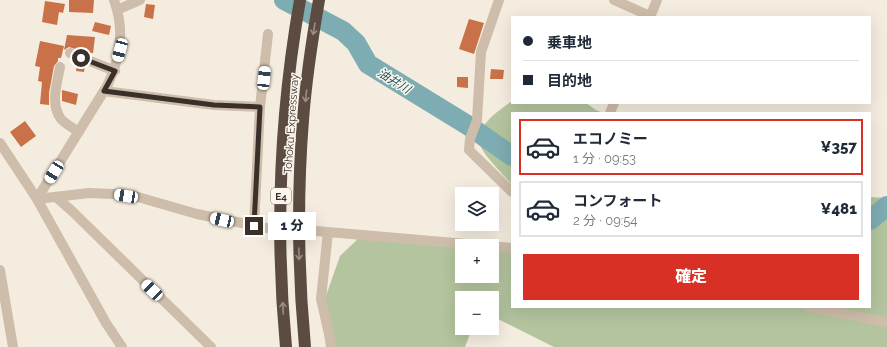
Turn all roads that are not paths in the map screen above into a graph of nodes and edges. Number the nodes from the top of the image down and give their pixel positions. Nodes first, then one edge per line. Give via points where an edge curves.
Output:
1 (114, 0) edge
2 (140, 0) edge
3 (300, 0) edge
4 (319, 0) edge
5 (499, 0) edge
6 (614, 0) edge
7 (657, 0) edge
8 (117, 10) junction
9 (650, 16) edge
10 (268, 34) dead end
11 (70, 53) dead end
12 (60, 67) dead end
13 (115, 71) junction
14 (104, 91) junction
15 (260, 107) junction
16 (79, 132) junction
17 (0, 143) edge
18 (511, 191) edge
19 (56, 197) junction
20 (37, 199) junction
21 (254, 226) junction
22 (266, 228) tunnel mouth
23 (316, 231) tunnel mouth
24 (328, 232) junction
25 (511, 248) edge
26 (0, 270) edge
27 (814, 308) edge
28 (887, 322) edge
29 (201, 343) edge
30 (13, 347) edge
31 (122, 347) edge
32 (211, 347) edge
33 (286, 347) edge
34 (305, 347) edge
35 (332, 347) edge

1 - 8 street
2 - 8 street
33 -> 3 highway, Tohoku Expressway / E4 via 280,219 284,119
4 -> 34 highway, Tohoku Expressway / E4 via 303,120 299,212
5 - 18 street via 481,52 477,120 469,150
6 - 9 street
7 - 9 street
8 - 13 street via 120,50
10 - 15 street
11 - 13 street
12 - 16 street via 55,102 61,119
13 - 14 street
14 - 15 street via 214,105
14 - 16 street
15 - 21 street
16 - 20 street
17 - 20 street
19 - 20 street
19 - 21 street via 89,193 138,197 197,214
19 - 29 street via 189,324
20 - 31 street
21 - 22 street
23 - 24 street
24 - 25 street
24 - 35 street via 321,299
26 - 30 street
27 - 28 street
29 - 32 street

